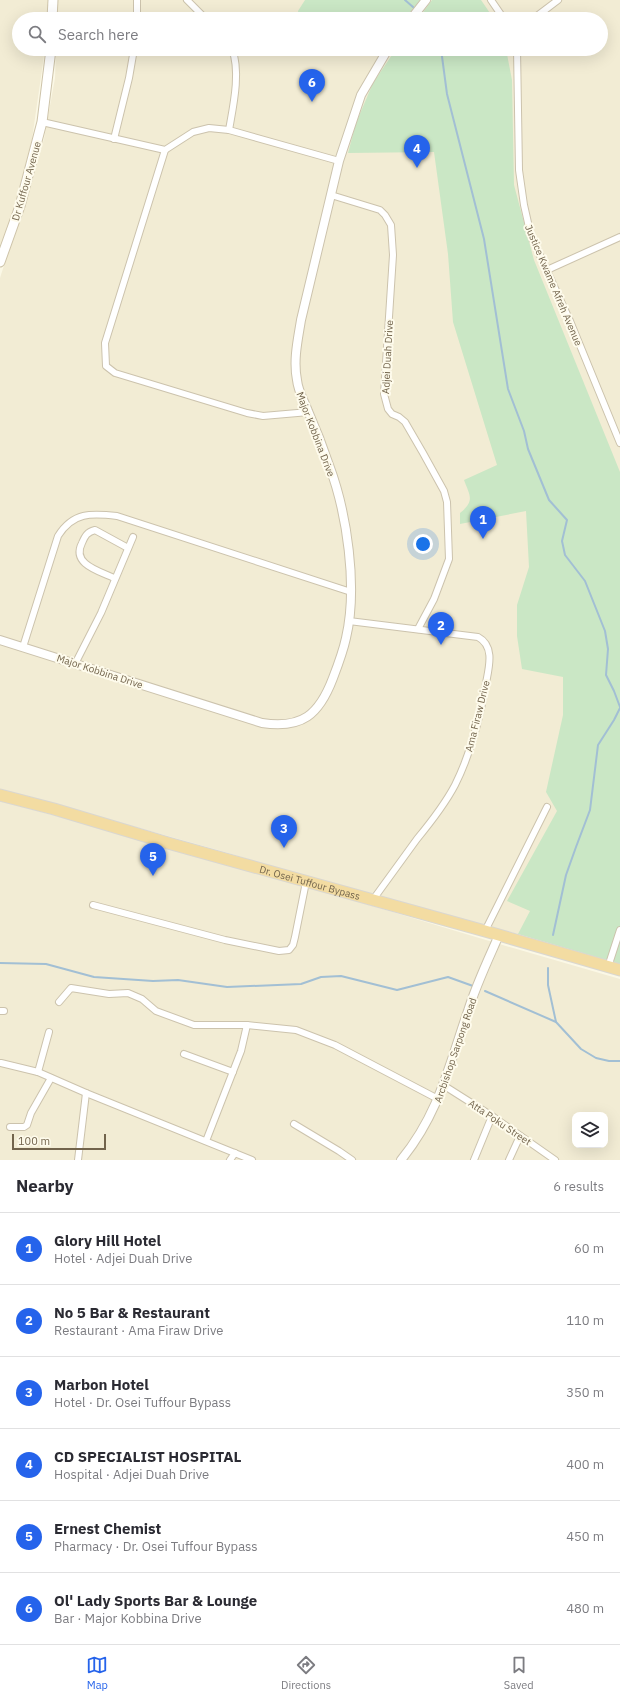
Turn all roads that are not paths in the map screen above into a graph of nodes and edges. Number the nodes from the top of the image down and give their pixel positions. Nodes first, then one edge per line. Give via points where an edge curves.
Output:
1 (53, 0) edge
2 (137, 0) edge
3 (187, 0) edge
4 (426, 0) edge
5 (491, 0) edge
6 (558, 0) edge
7 (52, 12) edge
8 (137, 12) edge
9 (199, 12) edge
10 (417, 12) edge
11 (499, 12) edge
12 (542, 12) edge
13 (50, 56) edge
14 (133, 56) edge
15 (234, 56) edge
16 (384, 56) edge
17 (517, 56) edge
18 (42, 122) junction
19 (229, 130) junction
20 (114, 139) junction
21 (165, 150) junction
22 (339, 161) junction
23 (331, 195) junction
24 (620, 237) edge
25 (0, 262) edge
26 (547, 270) junction
27 (308, 412) junction
28 (620, 443) edge
29 (133, 537) dead end
30 (128, 548) junction
31 (114, 578) junction
32 (351, 592) junction
33 (348, 621) junction
34 (418, 629) junction
35 (0, 640) edge
36 (23, 647) junction
37 (74, 664) junction
38 (0, 795) edge
39 (547, 807) dead end
40 (306, 882) junction
41 (372, 900) junction
42 (93, 905) dead end
43 (620, 930) edge
44 (485, 931) junction
45 (499, 935) junction
46 (608, 967) junction
47 (620, 970) edge
48 (59, 1002) dead end
49 (247, 1025) junction
50 (49, 1032) dead end
51 (184, 1054) dead end
52 (1, 1063) edge
53 (38, 1072) junction
54 (233, 1072) junction
55 (51, 1078) junction
56 (443, 1086) junction
57 (86, 1093) junction
58 (438, 1099) junction
59 (492, 1116) junction
60 (294, 1124) dead end
61 (10, 1127) dead end
62 (520, 1136) junction
63 (206, 1141) junction
64 (235, 1153) junction
65 (78, 1160) edge
66 (230, 1160) edge
67 (252, 1160) edge
68 (352, 1160) edge
69 (401, 1160) edge
70 (474, 1160) edge
71 (509, 1160) edge
72 (555, 1160) edge

1 - 7 main road
2 - 8 street
3 - 9 street
4 - 10 street
5 - 11 street
6 - 12 street
13 - 18 main road, Dr Kuffour Avenue
14 - 20 street
15 - 19 street via 236,65 234,104
16 - 22 street, Major Kobbina Drive via 361,95
17 - 26 street, Justice Kwame Afreh Avenue via 520,183 531,236
18 - 20 street
18 - 25 main road, Dr Kuffour Avenue via 20,206
19 - 21 street via 199,129
19 - 22 street
20 - 21 street
21 - 27 street via 105,343 106,366 115,373 247,413 262,416
22 - 23 street, Major Kobbina Drive
23 - 27 street, Major Kobbina Drive via 301,320 295,368 299,390
23 - 34 street, Adjei Duah Drive via 380,210 391,225 393,256 384,394 388,409 405,422 444,491 447,502 450,544 447,568
24 - 26 street
26 - 28 street, Justice Kwame Afreh Avenue
27 - 32 street, Major Kobbina Drive via 330,466 344,520
29 - 30 street
30 - 31 street
30 - 31 street via 95,530 86,535 79,548 79,556 84,563
31 - 37 street via 101,613
32 - 33 street, Major Kobbina Drive
32 - 36 street via 117,516 82,515 71,521 58,536
33 - 34 street, Ama Firaw Drive
33 - 37 street, Major Kobbina Drive via 339,662 326,694 315,711 294,723 262,722
34 - 41 street, Ama Firaw Drive via 478,637 486,643 490,664 470,748 455,785 433,819
35 - 36 street, Major Kobbina Drive
36 - 37 street, Major Kobbina Drive
38 - 40 highway, Dr. Osei Tuffour Bypass
39 - 44 street
40 - 41 highway, Dr. Osei Tuffour Bypass
40 - 42 street via 293,945 288,950 272,950 225,940
41 - 44 highway, Dr. Osei Tuffour Bypass
43 - 46 street
44 - 45 highway, Dr. Osei Tuffour Bypass
45 - 46 highway, Dr. Osei Tuffour Bypass
45 - 56 street, Arcbishop Sarpong Road via 468,1010
46 - 47 highway, Dr. Osei Tuffour Bypass
48 - 49 street via 71,988 109,994 128,993 142,999 156,1011 194,1025
49 - 54 street
49 - 58 street via 296,1030 329,1042
50 - 53 street
51 - 54 street
52 - 53 street
53 - 55 street
54 - 63 street
55 - 57 street
55 - 61 street via 27,1125
56 - 58 street, Arcbishop Sarpong Road
56 - 59 street, Atta Poku Street
57 - 63 street
57 - 65 street
58 - 69 street, Arcbishop Sarpong Road via 426,1126
59 - 62 street, Atta Poku Street
59 - 70 street
60 - 68 street
62 - 71 street
62 - 72 street, Atta Poku Street
63 - 64 street
64 - 66 street
64 - 67 street

